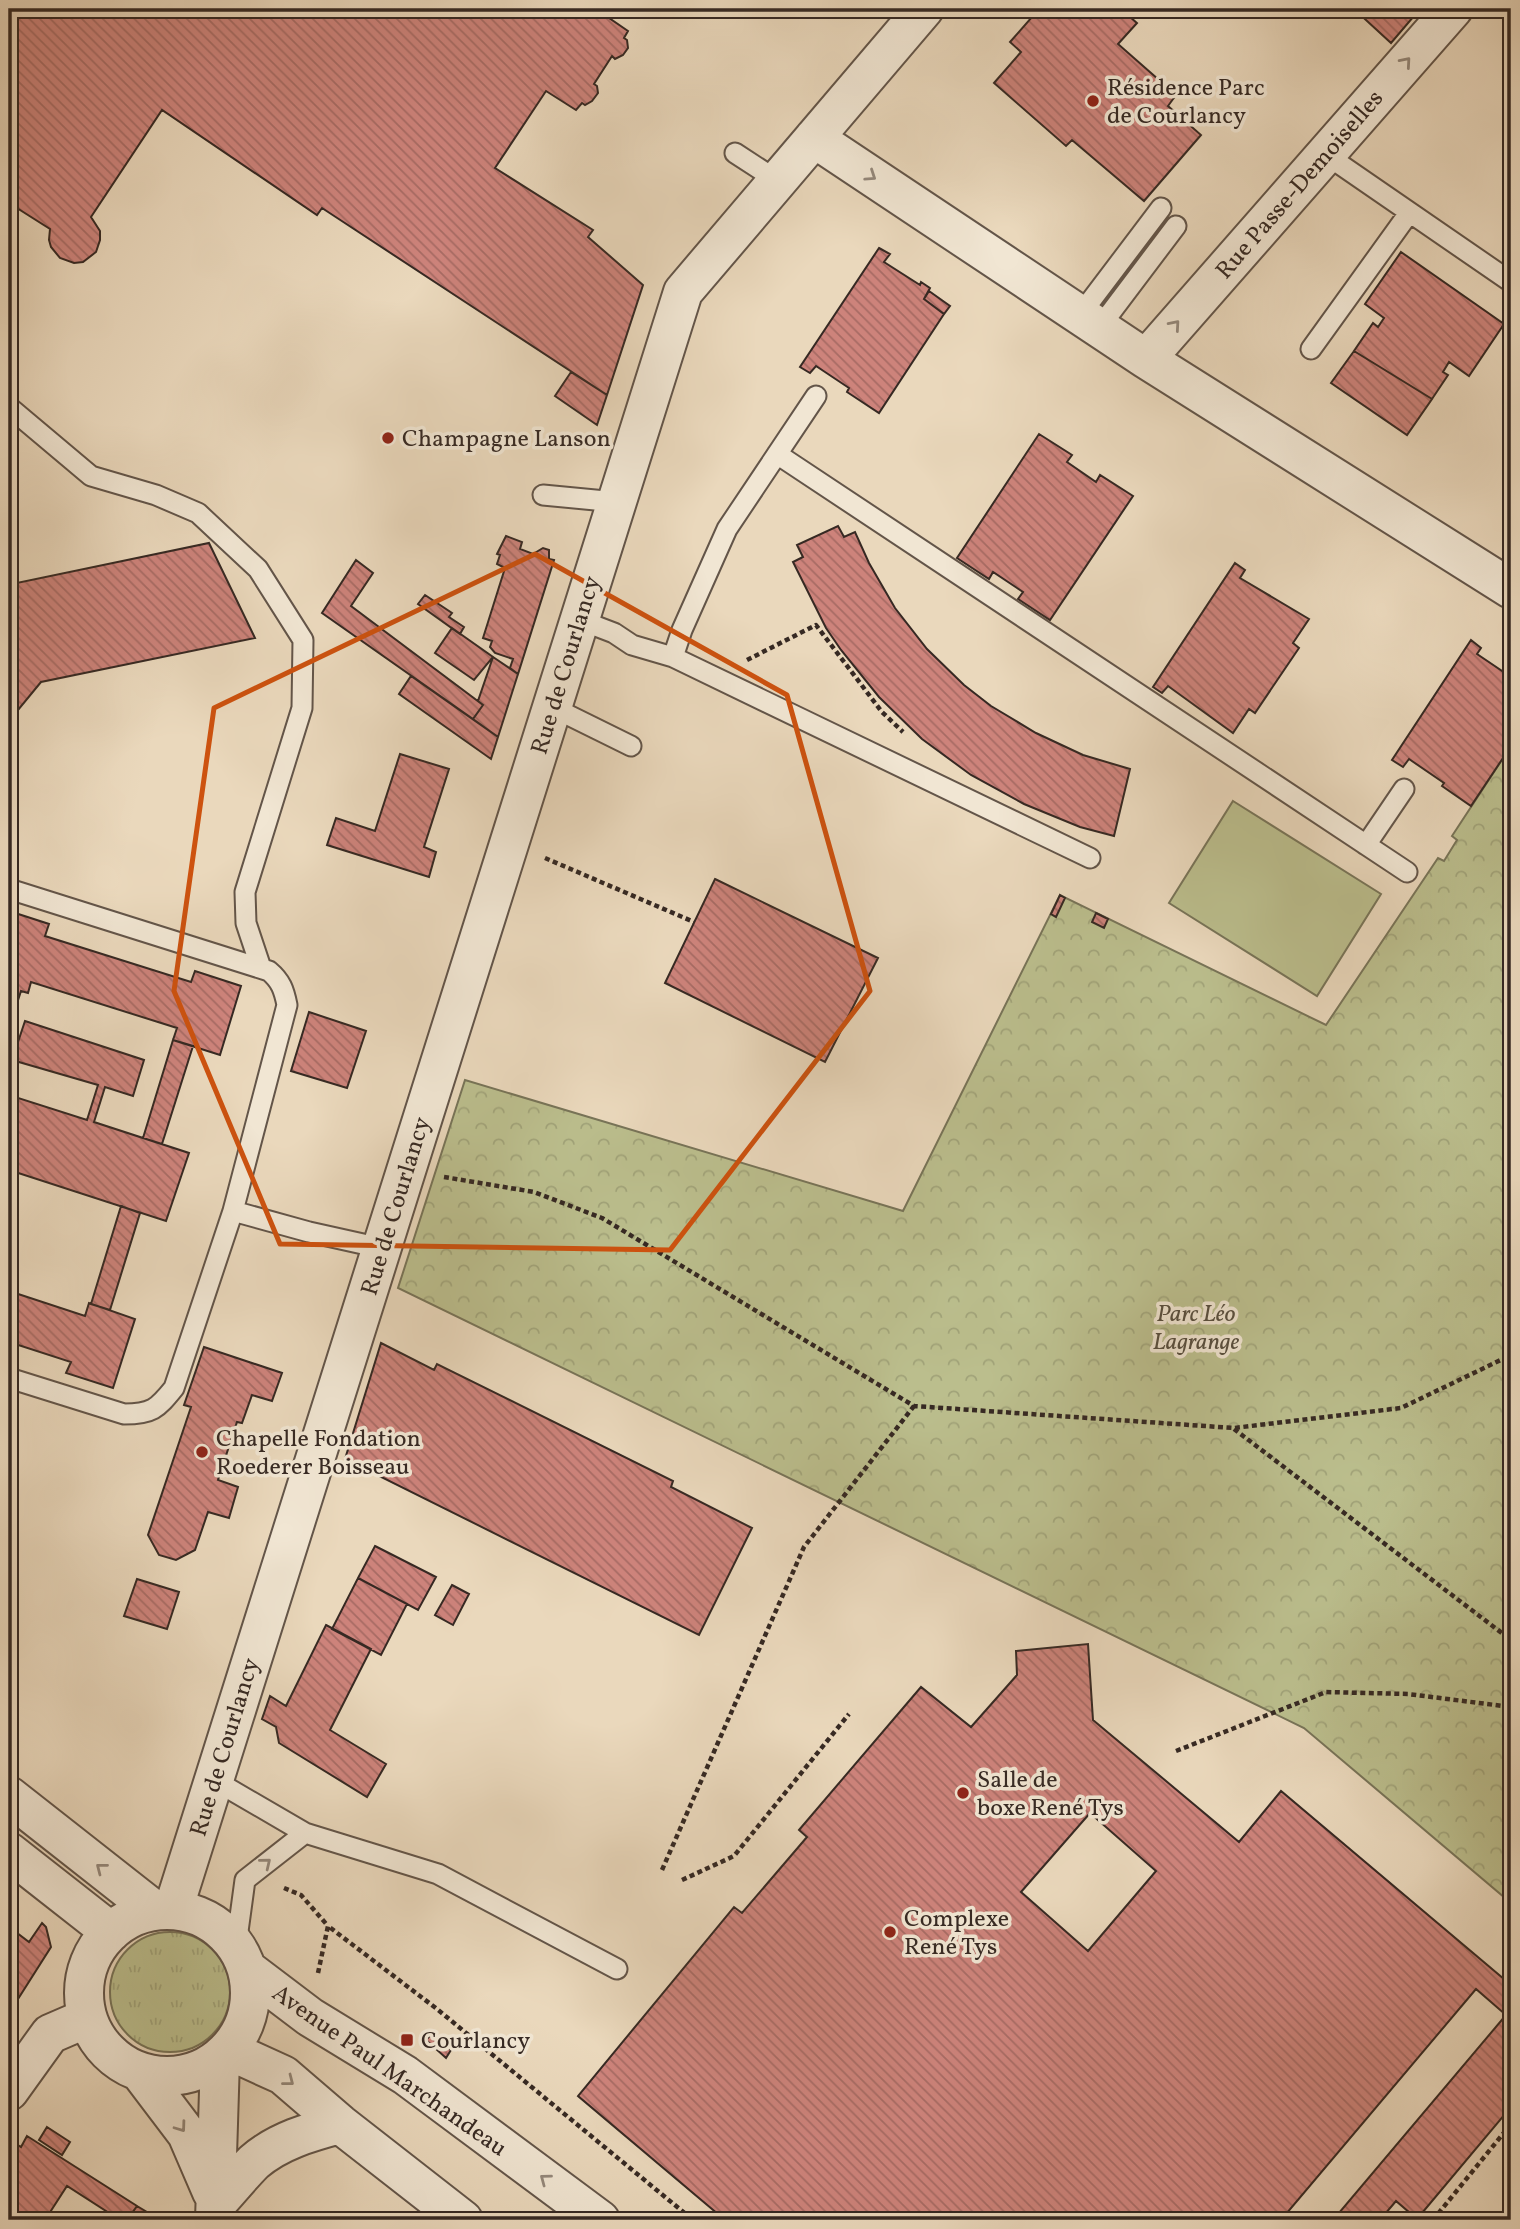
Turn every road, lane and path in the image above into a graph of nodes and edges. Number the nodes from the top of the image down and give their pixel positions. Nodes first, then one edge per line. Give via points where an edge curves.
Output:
1 (924, 9) edge
2 (1453, 9) edge
3 (814, 138) junction
4 (735, 153) dead end
5 (1325, 154) junction
6 (778, 181) junction
7 (1161, 208) dead end
8 (1409, 213) junction
9 (1176, 226) dead end
10 (1511, 282) edge
11 (1089, 322) junction
12 (1311, 349) dead end
13 (1146, 359) junction
14 (816, 396) dead end
15 (9, 407) edge
16 (777, 454) junction
17 (543, 495) dead end
18 (616, 502) junction
19 (1511, 589) edge
20 (580, 620) junction
21 (673, 657) junction
22 (745, 661) dead end
23 (552, 707) junction
24 (908, 737) dead end
25 (631, 746) dead end
26 (1404, 789) dead end
27 (509, 843) junction
28 (1366, 845) junction
29 (1090, 858) dead end
30 (1407, 872) dead end
31 (9, 889) edge
32 (694, 922) dead end
33 (261, 968) junction
34 (406, 1169) junction
35 (233, 1211) junction
36 (381, 1248) junction
37 (1511, 1355) edge
38 (9, 1378) edge
39 (915, 1406) junction
40 (1234, 1428) junction
41 (1511, 1586) edge
42 (1511, 1609) edge
43 (1511, 1640) edge
44 (1511, 1707) edge
45 (849, 1714) dead end
46 (1176, 1751) dead end
47 (214, 1780) junction
48 (9, 1796) edge
49 (304, 1833) junction
50 (9, 1852) edge
51 (662, 1870) dead end
52 (245, 1880) junction
53 (682, 1880) dead end
54 (164, 1910) junction
55 (328, 1926) dead end
56 (111, 1932) junction
57 (242, 1958) junction
58 (617, 1969) dead end
59 (87, 2018) junction
60 (224, 2054) junction
61 (140, 2072) junction
62 (9, 2091) edge
63 (340, 2124) junction
64 (1511, 2124) edge
65 (216, 2212) edge
66 (463, 2220) edge
67 (600, 2220) edge
68 (1433, 2220) edge

1 - 3 street, Rue de Courlancy
5 -> 2 street, Rue Passe-Demoiselles
3 - 6 street, Rue de Courlancy
3 -> 11 street
4 - 6 lane
5 - 8 lane
13 -> 5 street, Rue Passe-Demoiselles
6 - 18 street, Rue de Courlancy via 683,292
7 - 11 lane
8 - 10 lane
8 - 12 lane
9 - 11 lane
11 - 13 street
13 - 19 street
14 - 16 lane
15 - 33 lane via 91,476 198,513 258,569 303,640 302,708 245,892 246,923
16 - 21 lane via 727,529
16 - 28 lane
17 - 18 lane
18 - 20 street, Rue de Courlancy
20 - 21 lane via 632,645
20 - 23 street, Rue de Courlancy
21 - 29 lane
22 - 24 path via 816,625 882,712
23 - 25 lane
23 - 27 street, Rue de Courlancy
26 - 28 lane
27 - 32 path
27 - 34 street, Rue de Courlancy
28 - 30 lane
31 - 33 lane
33 - 35 lane via 278,979 287,1005
34 - 36 street, Rue de Courlancy
34 - 39 path via 534,1192 602,1218
35 - 36 lane
35 - 38 lane via 174,1388 158,1408 124,1413
36 - 47 street, Rue de Courlancy
37 - 40 path via 1401,1408
39 - 40 path
39 - 51 path via 804,1547
40 - 43 path
41 - 42 path
44 - 46 path via 1408,1693 1326,1692
45 - 53 path via 734,1856
47 - 49 lane
47 - 54 street, Rue de Courlancy
54 -> 48 street
52 -> 49 lane
49 - 58 lane via 439,1874
50 - 56 street
52 - 55 path via 301,1895
52 - 57 lane
54 - 56 street via 131,1918
54 - 57 street via 208,1921
56 - 59 street via 87,1971
57 - 60 street via 250,1992 248,2014
67 -> 57 street, Avenue Paul Marchandeau via 405,2075 310,2017
59 - 61 street via 99,2041 117,2060
59 - 62 street via 50,2034
60 - 61 street via 190,2073
60 -> 63 street via 283,2075
60 - 65 street
61 -> 65 street via 187,2134
63 - 65 street via 274,2148 256,2161
63 - 66 street
64 - 68 path

